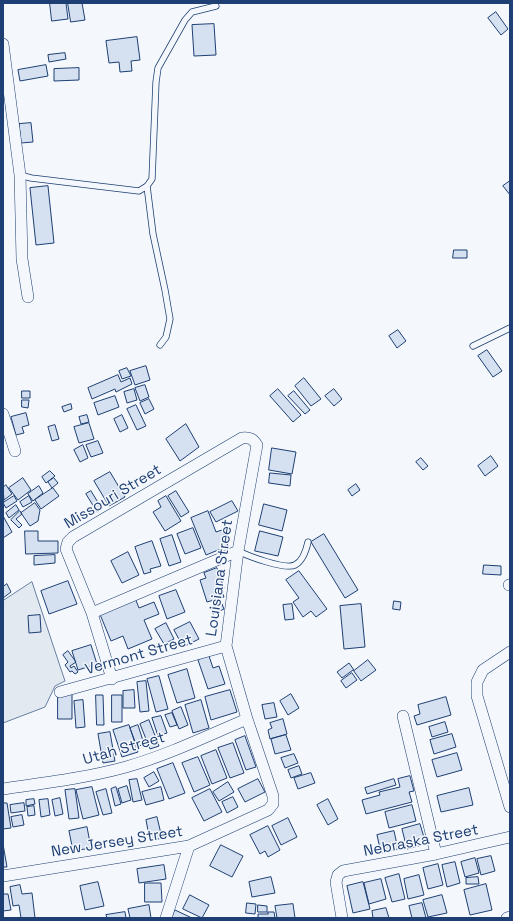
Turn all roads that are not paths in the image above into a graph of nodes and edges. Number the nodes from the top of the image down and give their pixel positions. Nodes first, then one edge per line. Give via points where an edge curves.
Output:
1 (216, 6) dead end
2 (3, 44) edge
3 (20, 176) junction
4 (147, 186) junction
5 (28, 297) dead end
6 (510, 328) edge
7 (160, 345) dead end
8 (472, 346) dead end
9 (3, 414) edge
10 (257, 445) joint
11 (15, 451) dead end
12 (308, 542) dead end
13 (238, 551) junction
14 (92, 613) junction
15 (226, 646) junction
16 (510, 652) edge
17 (112, 679) junction
18 (60, 692) dead end
19 (403, 716) dead end
20 (247, 719) junction
21 (3, 789) edge
22 (273, 804) joint
23 (510, 807) edge
24 (510, 837) edge
25 (189, 846) junction
26 (436, 854) junction
27 (3, 876) edge
28 (166, 918) edge
29 (342, 918) edge

1 - 4 lane via 192,12 158,68 152,179
2 - 3 street
3 - 4 lane via 139,190
3 - 5 street via 22,252
4 - 7 lane via 153,234 170,319 166,337
6 - 8 lane
9 - 11 street
10 - 13 street, Louisiana Street
10 - 14 street, Missouri Street via 247,437 242,438 68,542 66,549
12 - 13 lane via 301,560 290,567
13 - 14 street
13 - 15 street, Louisiana Street
14 - 17 street, Missouri Street
15 - 17 street, Vermont Street
15 - 20 street, Louisiana Street
16 - 23 street via 483,670 477,682 477,696
17 - 18 street, Vermont Street
19 - 26 street
20 - 21 street, Utah Street via 166,754 126,767
20 - 22 street, Louisiana Street via 273,796
22 - 25 street, New Jersey Street via 268,810
24 - 26 street, Nebraska Street
25 - 27 street, New Jersey Street
25 - 28 street
26 - 29 street, Nebraska Street via 343,871 338,875 336,882

